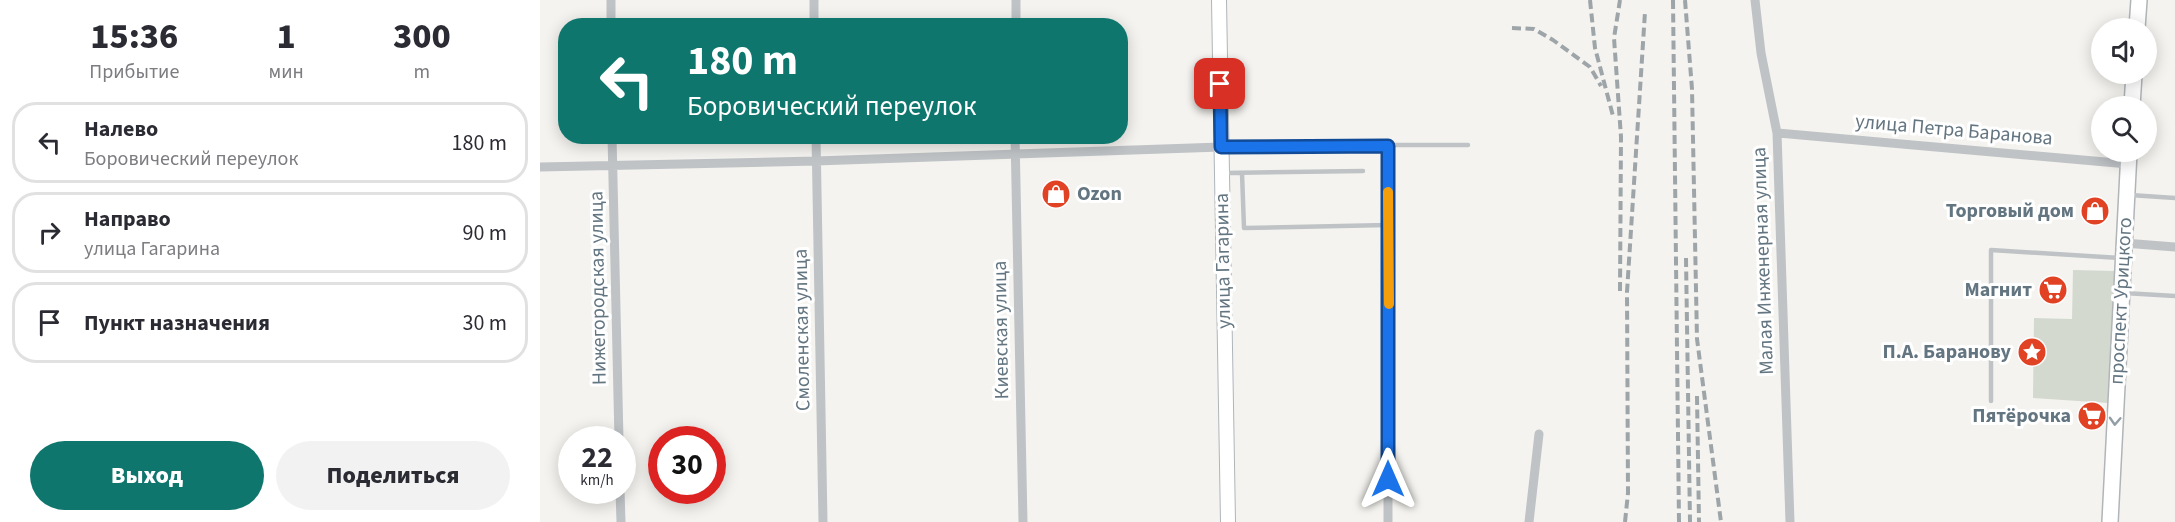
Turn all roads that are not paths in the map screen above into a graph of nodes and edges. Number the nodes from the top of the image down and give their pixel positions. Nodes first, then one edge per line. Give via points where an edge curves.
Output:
1 (611, 0) edge
2 (814, 0) edge
3 (1016, 0) edge
4 (1219, 0) edge
5 (1755, 0) edge
6 (2139, 0) edge
7 (611, 18) edge
8 (814, 18) edge
9 (1016, 18) edge
10 (2138, 18) edge
11 (1777, 133) junction
12 (612, 144) edge
13 (816, 144) edge
14 (1015, 144) edge
15 (1468, 145) dead end
16 (1388, 146) junction
17 (1221, 147) junction
18 (1015, 155) junction
19 (2091, 155) edge
20 (816, 161) junction
21 (2128, 162) edge
22 (613, 166) junction
23 (540, 167) edge
24 (1363, 171) dead end
25 (1221, 173) junction
26 (1242, 173) junction
27 (2126, 194) junction
28 (2175, 198) edge
29 (1388, 225) junction
30 (2175, 247) edge
31 (2123, 251) junction
32 (2121, 293) junction
33 (2175, 296) edge
34 (1991, 401) dead end
35 (619, 426) edge
36 (1539, 434) dead end
37 (620, 504) edge
38 (621, 522) edge
39 (824, 522) edge
40 (1023, 522) edge
41 (1228, 522) edge
42 (1388, 522) edge
43 (1529, 522) edge
44 (1790, 522) edge
45 (2110, 522) edge

1 - 7 street
2 - 8 street
3 - 9 street
4 - 17 street, улица Гагарина
5 - 11 street, Малая Инженерная улица
6 - 10 main road
11 - 19 street, улица Петра Баранова
11 - 44 street, Малая Инженерная улица
12 - 22 street, Нижегородская улица
13 - 20 street, Смоленская улица
14 - 18 street, Киевская улица
15 - 16 lane
16 - 17 street
16 - 29 street
17 - 18 street
17 - 25 street, улица Гагарина
18 - 20 street
18 - 40 street, Киевская улица
20 - 22 street
20 - 39 street, Смоленская улица
21 - 27 main road, проспект Урицкого
22 - 23 street
22 - 35 street, Нижегородская улица
24 - 26 lane
25 - 26 lane
25 - 41 street, улица Гагарина
26 - 29 lane via 1244,228
27 - 28 lane
27 - 31 main road, проспект Урицкого
29 - 42 street
30 - 31 street
31 - 32 main road, проспект Урицкого
31 - 34 lane via 1991,250
32 - 33 lane
32 -> 45 main road, проспект Урицкого
36 - 43 street
37 - 38 street

